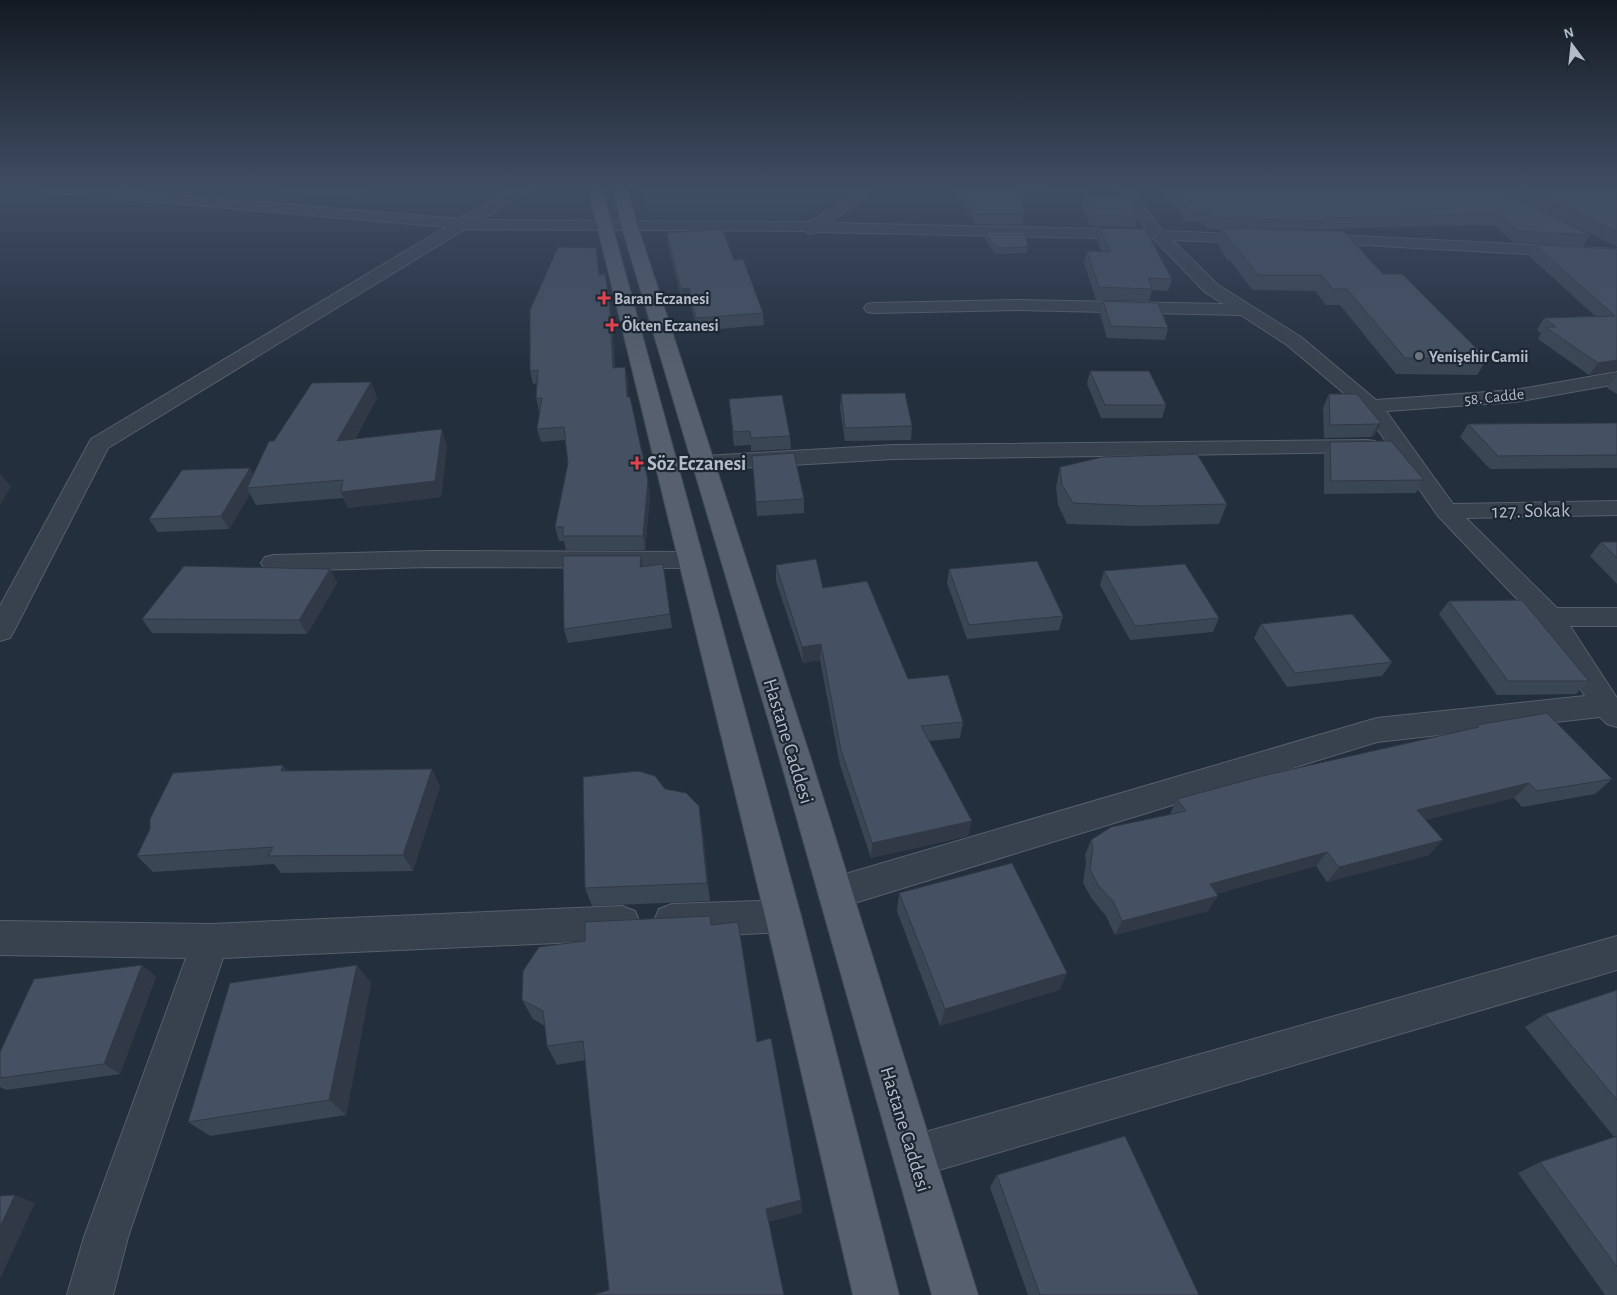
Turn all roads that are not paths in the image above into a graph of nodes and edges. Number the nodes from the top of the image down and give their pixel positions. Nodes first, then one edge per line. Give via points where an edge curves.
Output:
1 (422, 248) edge
2 (621, 248) edge
3 (625, 248) edge
4 (1171, 248) edge
5 (1500, 248) edge
6 (1617, 254) edge
7 (873, 308) dead end
8 (1246, 310) junction
9 (1617, 378) edge
10 (1371, 406) junction
11 (1401, 445) junction
12 (704, 463) junction
13 (1617, 508) edge
14 (1446, 511) junction
15 (691, 560) junction
16 (274, 563) dead end
17 (1617, 617) edge
18 (1550, 618) junction
19 (0, 631) edge
20 (1611, 711) edge
21 (835, 893) junction
22 (783, 916) junction
23 (0, 938) edge
24 (210, 941) junction
25 (1617, 953) edge
26 (915, 1156) junction
27 (90, 1295) edge
28 (876, 1295) edge
29 (955, 1295) edge

1 - 19 street via 99,444
2 - 15 main road, Hastane Caddesi
3 - 12 main road, Hastane Caddesi
4 - 8 street via 1212,289
5 - 6 street
7 - 8 street via 1018,305
8 - 10 street via 1294,341
9 - 10 street, 58. Cadde via 1515,396
10 - 11 street
11 - 12 street via 893,452
11 - 14 street
12 - 21 main road, Hastane Caddesi
13 - 14 street, 127. Sokak
14 - 18 street
15 - 16 street via 430,559
15 - 22 main road, Hastane Caddesi
17 - 18 street
18 - 20 street
20 - 21 street via 1377,730
21 - 26 main road, Hastane Caddesi
22 - 24 street
22 - 28 main road, Hastane Caddesi
23 - 24 street
24 - 27 street via 106,1237
25 - 26 street
26 - 29 main road, Hastane Caddesi

